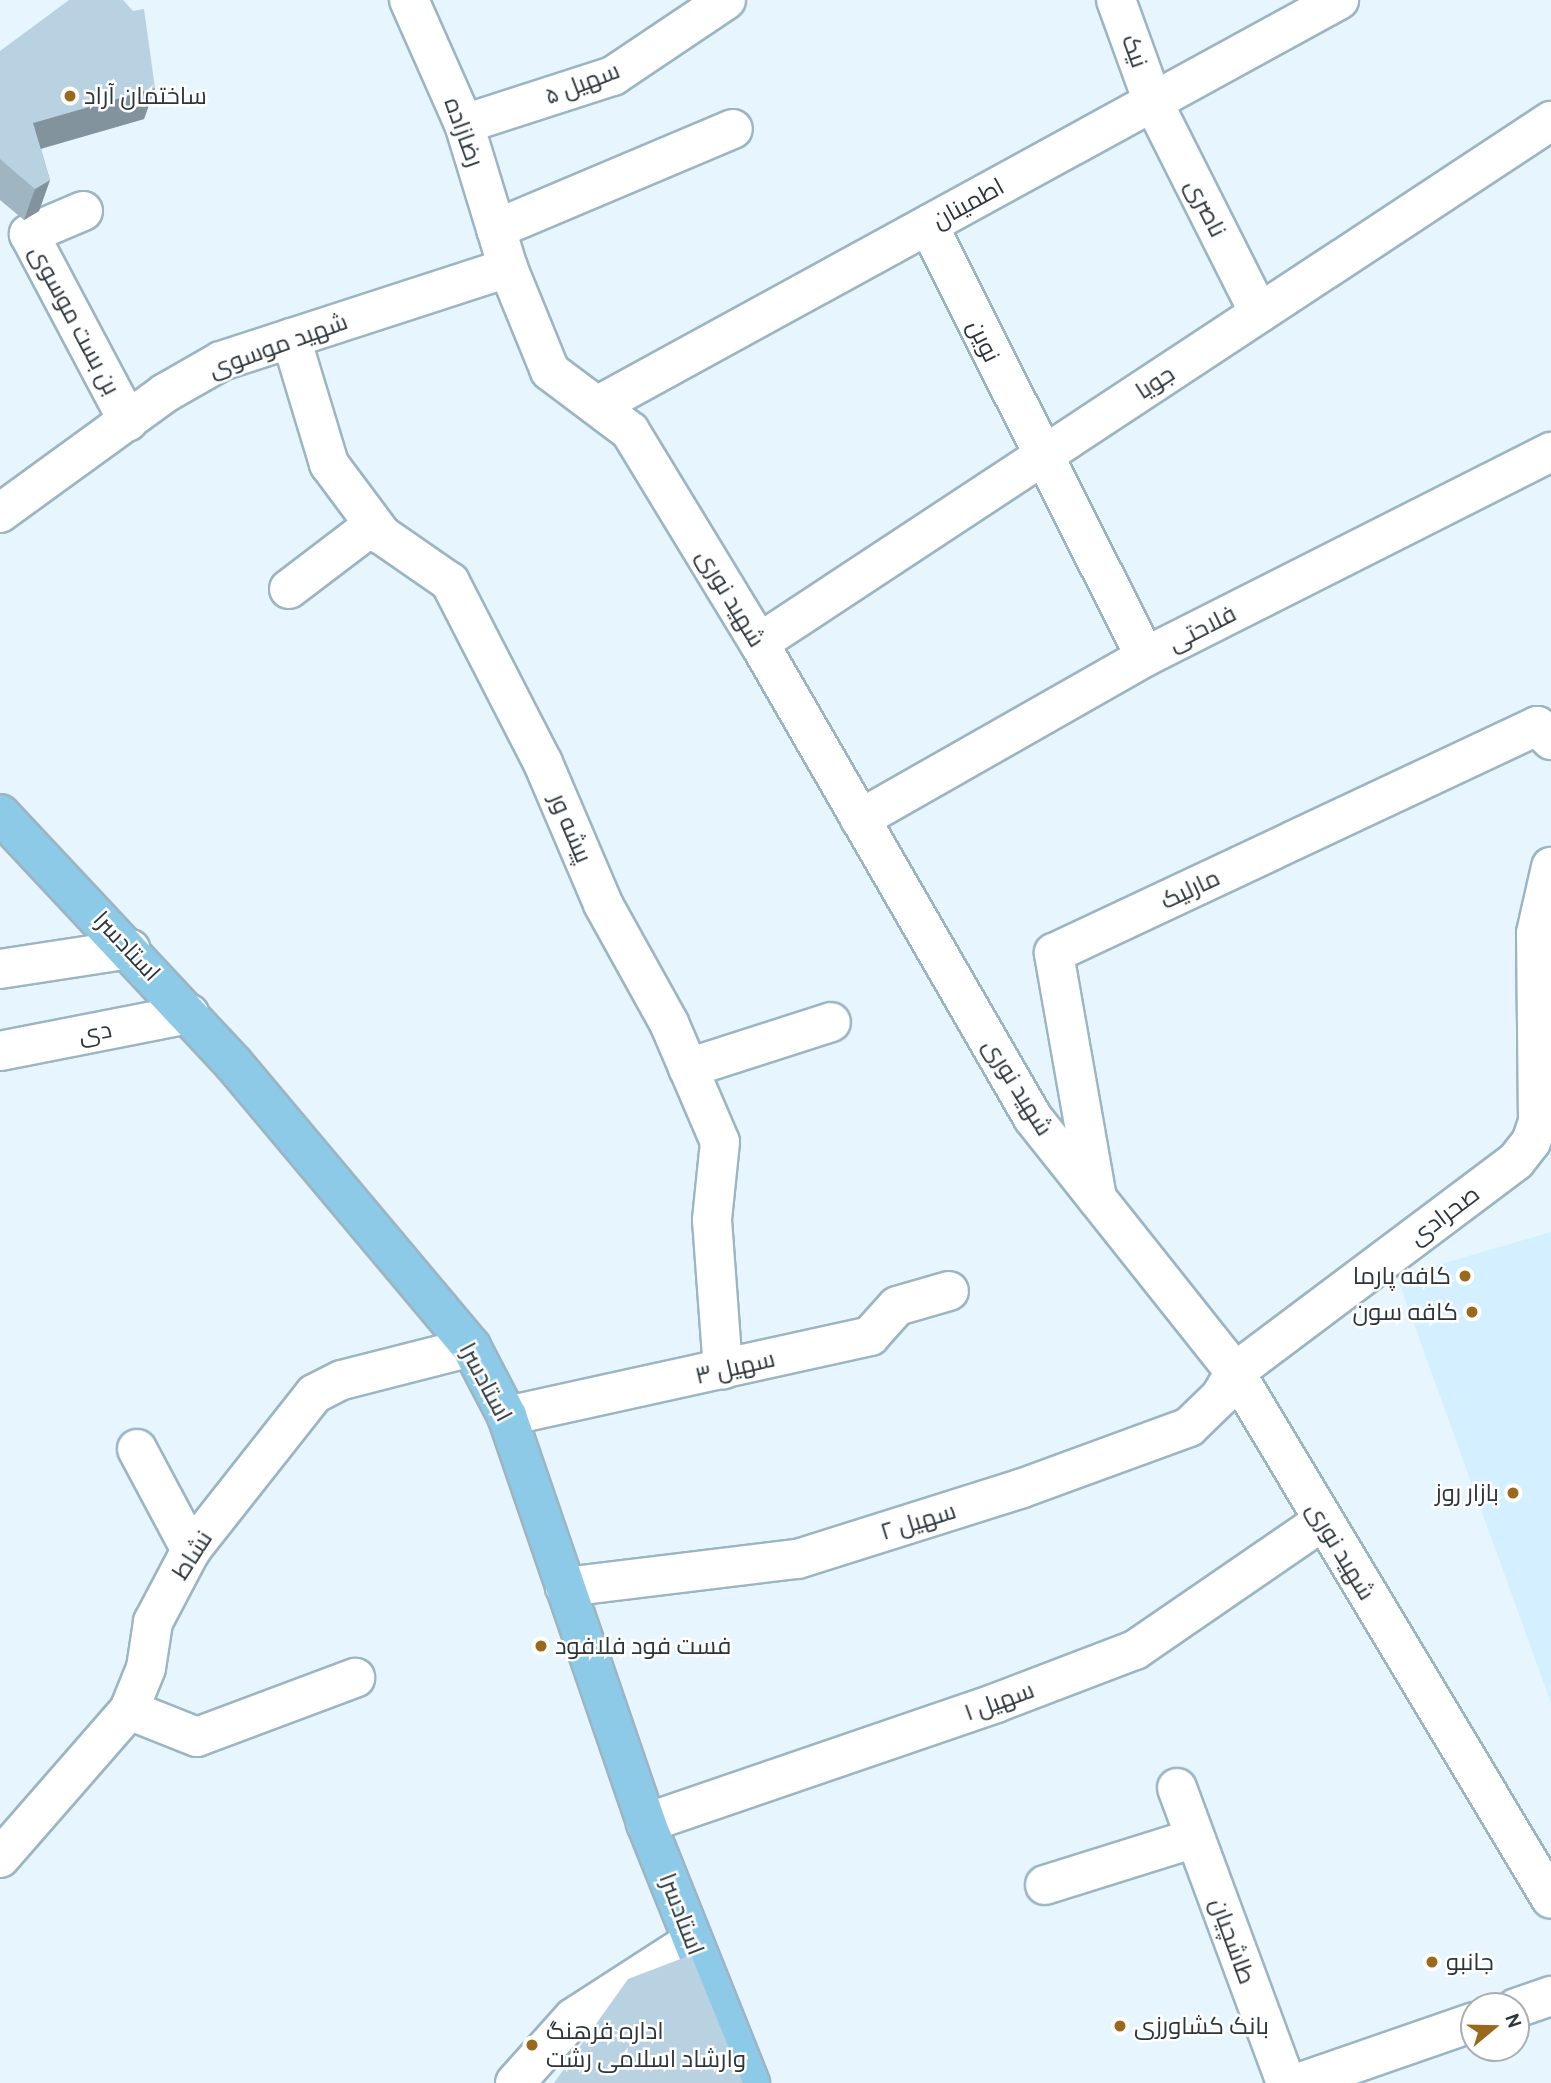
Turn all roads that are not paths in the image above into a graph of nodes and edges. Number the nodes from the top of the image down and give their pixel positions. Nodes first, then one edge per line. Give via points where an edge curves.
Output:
1 (410, 0) edge
2 (726, 0) edge
3 (1116, 0) edge
4 (1339, 0) edge
5 (1153, 102) junction
6 (1551, 121) edge
7 (464, 124) junction
8 (733, 129) dead end
9 (83, 211) dead end
10 (928, 225) junction
11 (496, 229) junction
12 (508, 268) junction
13 (1259, 313) junction
14 (291, 338) junction
15 (597, 406) junction
16 (128, 421) junction
17 (1551, 452) edge
18 (1041, 457) junction
19 (0, 513) edge
20 (373, 525) junction
21 (289, 589) dead end
22 (758, 643) junction
23 (1145, 657) junction
24 (1551, 740) edge
25 (0, 814) edge
26 (860, 819) junction
27 (1551, 867) edge
28 (130, 949) junction
29 (0, 969) edge
30 (190, 1014) junction
31 (831, 1022) dead end
32 (0, 1051) edge
33 (688, 1068) junction
34 (1545, 1130) edge
35 (1098, 1202) junction
36 (949, 1291) dead end
37 (471, 1346) junction
38 (723, 1370) junction
39 (1235, 1372) junction
40 (507, 1416) junction
41 (137, 1450) dead end
42 (1322, 1521) junction
43 (191, 1550) junction
44 (565, 1587) junction
45 (355, 1678) dead end
46 (129, 1710) junction
47 (1177, 1788) dead end
48 (646, 1823) junction
49 (1195, 1838) junction
50 (0, 1858) edge
51 (1045, 1885) dead end
52 (1551, 1899) edge
53 (692, 1941) junction
54 (1551, 1996) edge
55 (1530, 2003) edge
56 (1460, 2027) edge
57 (514, 2083) edge
58 (750, 2083) edge
59 (1286, 2083) edge
60 (1298, 2083) edge

1 - 7 street, رضازاده
2 - 7 street, سهیل ۵ via 613,76
3 - 5 street, نیک
4 - 5 street, اطمینان
5 - 10 street, اطمینان
5 - 13 street, ناصری
6 - 13 street, جویا
7 - 11 street, رضازاده
8 - 11 street
9 - 16 street, بن بست موسوی via 29,234
10 - 15 street, اطمینان
10 - 18 street, نوین
11 - 12 street, رضازاده
12 - 14 street, شهید موسوی
12 - 15 street, شهید نوری via 550,371
13 - 18 street, جویا
14 - 16 street, شهید موسوی via 221,361
14 - 20 street, پیشه ور via 329,464
15 - 22 street, شهید نوری via 630,431
16 - 19 street, شهید موسوی
17 - 23 street, فلاحتی
18 - 22 street, جویا
18 - 23 street, نوین
20 - 21 street
20 - 33 street, پیشه ور via 450,582 543,763 603,904
22 - 26 street, شهید نوری
23 - 26 street, فلاحتی
24 - 35 street, مارلیک via 1537,726 1054,953
25 - 28 main road, استادسرا
26 - 35 street, شهید نوری via 1032,1118
27 - 34 street via 1536,933
28 - 29 street
28 - 30 main road, استادسرا
30 - 32 street, دی
30 - 37 main road, استادسرا
31 - 33 street
33 - 38 street, پیشه ور via 720,1142 712,1220
34 - 39 street, صحرادی via 1516,1161
35 - 39 street, شهید نوری
36 - 38 street, سهیل ۳ via 897,1306 870,1336
37 - 40 main road, استادسرا
37 - 43 street, نشاط via 342,1381 314,1394
38 - 40 street, سهیل ۳
39 - 42 street, شهید نوری
39 - 44 street, سهیل ۲ via 1220,1397 1189,1427 1020,1489 798,1559
40 - 44 main road, استادسرا
41 - 43 street
42 - 48 street, سهیل ۱ via 1135,1650 996,1703
42 - 52 street, شهید نوری
43 - 46 street, نشاط via 153,1622 146,1668
44 - 48 main road, استادسرا
45 - 46 street via 197,1737
46 - 50 street, نشاط
47 - 49 street, طاشچیان
48 - 53 main road, استادسرا
49 - 51 street
49 - 59 street, طاشچیان
53 - 57 street via 573,2018
53 - 58 main road, استادسرا
54 - 55 street
56 - 60 street

